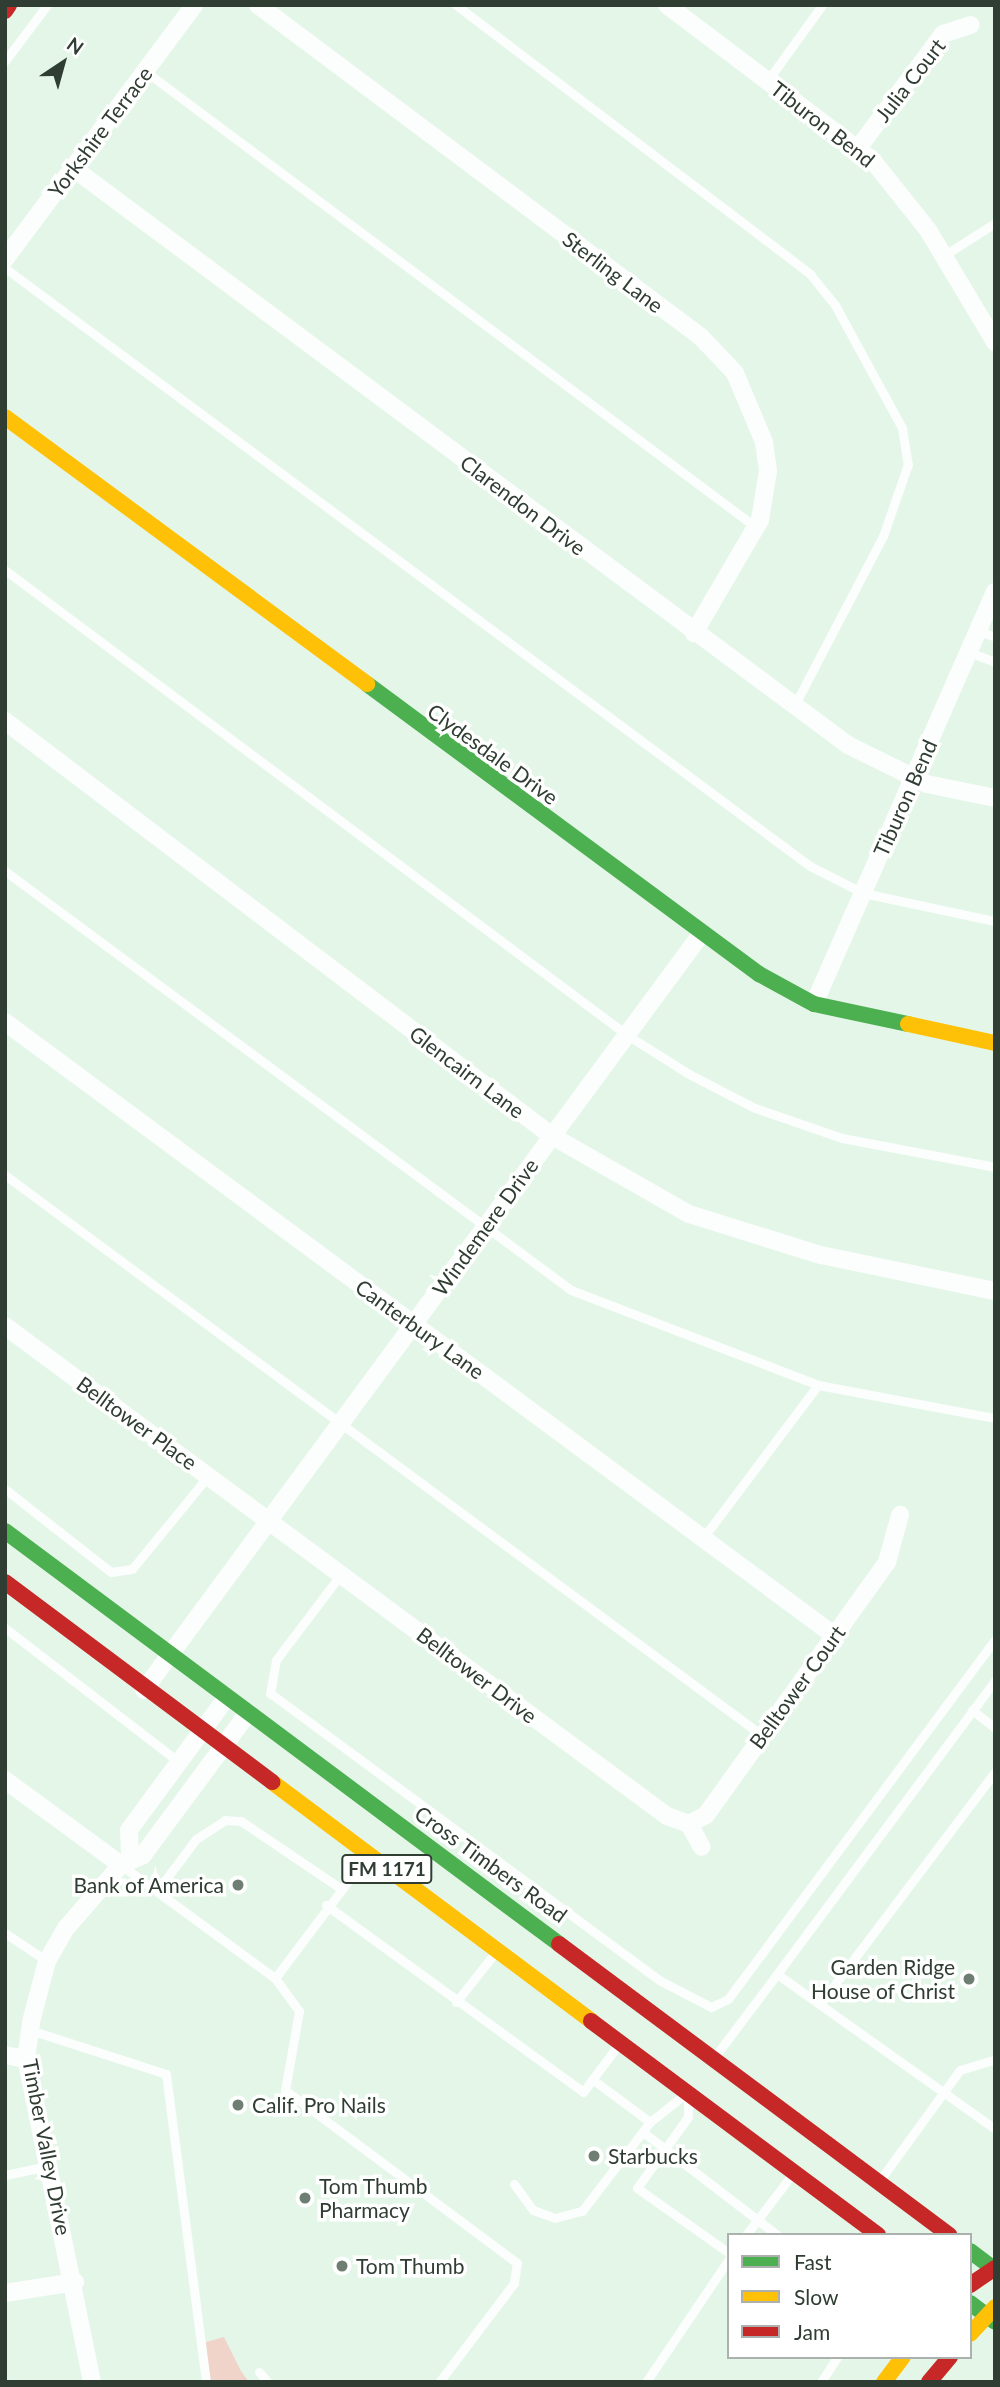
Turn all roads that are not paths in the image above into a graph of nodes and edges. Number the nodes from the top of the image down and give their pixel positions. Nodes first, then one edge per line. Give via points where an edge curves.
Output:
1 (9, 5) edge
2 (47, 5) edge
3 (194, 5) edge
4 (258, 5) edge
5 (456, 5) edge
6 (667, 5) edge
7 (822, 5) edge
8 (5, 10) edge
9 (971, 25) dead end
10 (5, 61) edge
11 (145, 71) junction
12 (768, 80) junction
13 (859, 147) junction
14 (73, 168) junction
15 (995, 223) edge
16 (943, 256) junction
17 (5, 259) edge
18 (5, 268) edge
19 (995, 342) edge
20 (5, 417) edge
21 (757, 528) junction
22 (5, 570) edge
23 (995, 592) edge
24 (694, 633) junction
25 (986, 634) edge
26 (969, 652) junction
27 (995, 662) edge
28 (794, 706) junction
29 (5, 721) edge
30 (913, 778) junction
31 (995, 798) edge
32 (5, 871) edge
33 (863, 893) junction
34 (995, 921) edge
35 (702, 933) junction
36 (814, 1004) junction
37 (5, 1022) edge
38 (627, 1034) junction
39 (995, 1043) edge
40 (552, 1136) junction
41 (995, 1167) edge
42 (5, 1175) edge
43 (485, 1227) junction
44 (995, 1291) edge
45 (414, 1324) junction
46 (5, 1326) edge
47 (818, 1385) junction
48 (995, 1418) edge
49 (340, 1423) junction
50 (208, 1476) junction
51 (5, 1489) edge
52 (900, 1515) dead end
53 (268, 1521) junction
54 (5, 1531) edge
55 (703, 1538) junction
56 (341, 1574) junction
57 (5, 1582) edge
58 (5, 1628) edge
59 (835, 1636) junction
60 (995, 1639) edge
61 (170, 1654) junction
62 (995, 1680) edge
63 (144, 1690) junction
64 (227, 1697) junction
65 (972, 1710) junction
66 (248, 1713) junction
67 (995, 1728) edge
68 (202, 1731) junction
69 (763, 1736) junction
70 (225, 1749) junction
71 (180, 1763) junction
72 (995, 1772) edge
73 (5, 1780) edge
74 (689, 1824) junction
75 (702, 1846) dead end
76 (368, 1854) junction
77 (125, 1861) junction
78 (340, 1888) junction
79 (157, 1891) junction
80 (326, 1905) junction
81 (523, 1913) junction
82 (5, 1933) edge
83 (498, 1949) junction
84 (47, 1961) junction
85 (778, 1974) junction
86 (275, 1978) junction
87 (456, 2003) junction
88 (820, 2004) junction
89 (30, 2030) junction
90 (621, 2041) junction
91 (5, 2055) edge
92 (715, 2057) junction
93 (26, 2059) junction
94 (995, 2059) edge
95 (592, 2079) junction
96 (688, 2092) junction
97 (944, 2093) junction
98 (650, 2122) junction
99 (995, 2129) edge
100 (643, 2132) junction
101 (665, 2151) junction
102 (49, 2165) junction
103 (794, 2172) junction
104 (5, 2175) edge
105 (879, 2182) junction
106 (514, 2184) dead end
107 (756, 2221) junction
108 (747, 2233) edge
109 (774, 2233) edge
110 (875, 2233) edge
111 (946, 2233) edge
112 (727, 2252) edge
113 (972, 2252) edge
114 (727, 2262) edge
115 (994, 2269) edge
116 (75, 2282) junction
117 (972, 2284) edge
118 (5, 2293) edge
119 (972, 2304) edge
120 (992, 2315) edge
121 (972, 2332) edge
122 (836, 2359) edge
123 (901, 2359) edge
124 (948, 2359) edge
125 (259, 2372) dead end
126 (92, 2382) edge
127 (206, 2382) edge
128 (268, 2382) edge
129 (439, 2382) edge
130 (646, 2382) edge
131 (821, 2382) edge
132 (884, 2382) edge
133 (929, 2382) edge

1 - 8 main road
2 - 10 lane
3 - 11 street, Yorkshire Terrace
4 - 21 street, Sterling Lane via 718,353 734,373 765,442 768,471
5 - 28 lane via 810,274 835,305 902,428 908,464 883,536
6 - 12 street, Tiburon Bend
7 - 12 lane
9 - 13 street, Julia Court via 943,34
11 - 14 street, Yorkshire Terrace
11 - 21 lane
12 - 13 street, Tiburon Bend
13 - 16 street, Tiburon Bend via 900,192
14 - 17 street, Yorkshire Terrace
14 - 24 street, Clarendon Drive
15 - 16 lane
16 - 19 street, Tiburon Bend
18 - 33 lane via 810,866
20 - 35 main road, Clydesdale Drive
21 - 24 street, Sterling Lane
22 - 38 lane
23 - 25 street, Tiburon Bend
24 - 28 street, Clarendon Drive
25 - 26 street, Tiburon Bend
26 - 27 lane
26 - 30 street, Tiburon Bend
28 - 30 street, Clarendon Drive via 880,765
29 - 40 street, Glencairn Lane
30 - 31 street, Clarendon Drive
30 - 33 street, Tiburon Bend
32 - 43 lane
33 - 34 lane
33 - 36 street, Tiburon Bend
35 - 36 main road, Clydesdale Drive
35 - 38 street, Windemere Drive
36 - 39 main road, Clydesdale Drive
37 - 45 street, Canterbury Lane
38 - 40 street, Windemere Drive
38 - 41 lane via 755,1108 842,1138
40 - 43 street, Windemere Drive
40 - 44 street, Glencairn Lane via 689,1214 821,1255
42 - 49 lane
43 - 45 street, Windemere Drive
43 - 47 lane via 571,1290 624,1315
45 - 49 street, Windemere Drive
45 - 55 street, Canterbury Lane
46 - 50 street, Belltower Place
47 - 48 lane
47 - 55 lane
49 - 53 street, Windemere Drive
49 - 69 lane
50 - 51 lane via 132,1569 111,1572
50 - 53 street, Belltower Place
52 - 59 street, Belltower Court via 887,1562
53 - 56 street, Belltower Drive
53 - 61 street, Windemere Drive
54 - 61 main road, Cross Timbers Road / FM 1171
55 - 59 street, Canterbury Lane
56 - 60 lane via 276,1660 270,1693 659,1980 711,2007 728,1999
56 - 74 street, Belltower Drive via 667,1816
57 - 63 main road, FM 1171
58 - 71 lane
59 - 69 street, Belltower Court
61 - 63 street, Windemere Drive
61 - 64 main road, Cross Timbers Road / FM 1171
62 - 65 lane
63 - 68 main road, FM 1171
64 - 66 main road, Cross Timbers Road / FM 1171
64 - 68 street
65 - 67 lane
65 - 85 lane
66 - 70 street, Timber Valley Drive
66 - 81 main road, Cross Timbers Road / FM 1171
68 - 70 main road, FM 1171
68 - 71 street
69 - 74 street, Belltower Court via 706,1815
70 - 76 main road, FM 1171
70 - 77 street, Timber Valley Drive via 143,1855
71 - 77 street via 129,1830
72 - 88 lane
73 - 77 street
74 - 75 street
76 - 78 lane
76 - 83 main road, FM 1171
77 - 79 lane
77 - 84 street, Timber Valley Drive
78 - 79 lane via 241,1821 225,1820 196,1839
78 - 80 lane
79 - 86 lane
80 - 86 lane
80 - 87 lane
81 - 83 main road
81 - 92 main road, Cross Timbers Road / FM 1171
82 - 84 lane
83 - 87 lane
83 - 90 main road, FM 1171
84 - 89 street, Timber Valley Drive
85 - 88 lane
85 - 92 lane
86 - 129 lane via 299,2011 285,2090 517,2263 514,2283
87 - 95 lane via 583,2092
88 - 97 lane
89 - 93 street, Timber Valley Drive
89 - 127 lane via 166,2074
90 - 95 lane
90 - 96 main road, FM 1171
91 - 93 street
92 - 96 main road
92 - 105 main road, Cross Timbers Road / FM 1171
93 - 102 street, Timber Valley Drive
94 - 97 lane via 960,2070
95 - 98 lane
96 - 98 lane
96 - 101 lane via 688,2117
96 - 103 main road, FM 1171
97 - 99 lane
97 - 105 lane
98 - 100 lane
100 - 101 lane
100 - 106 lane via 582,2211 555,2218 533,2210
101 - 107 lane
101 - 112 lane via 637,2188
102 - 104 lane
102 - 116 street, Timber Valley Drive
103 - 107 lane
103 - 110 main road, FM 1171
105 - 111 main road, Cross Timbers Road / FM 1171
107 - 108 lane
107 - 109 lane
113 - 115 main road
114 - 130 lane
115 - 117 main road
116 - 118 street
116 - 126 street, Timber Valley Drive
119 - 120 main road
120 - 121 main road
122 - 131 lane
123 - 132 main road
124 - 133 main road
125 - 128 lane

